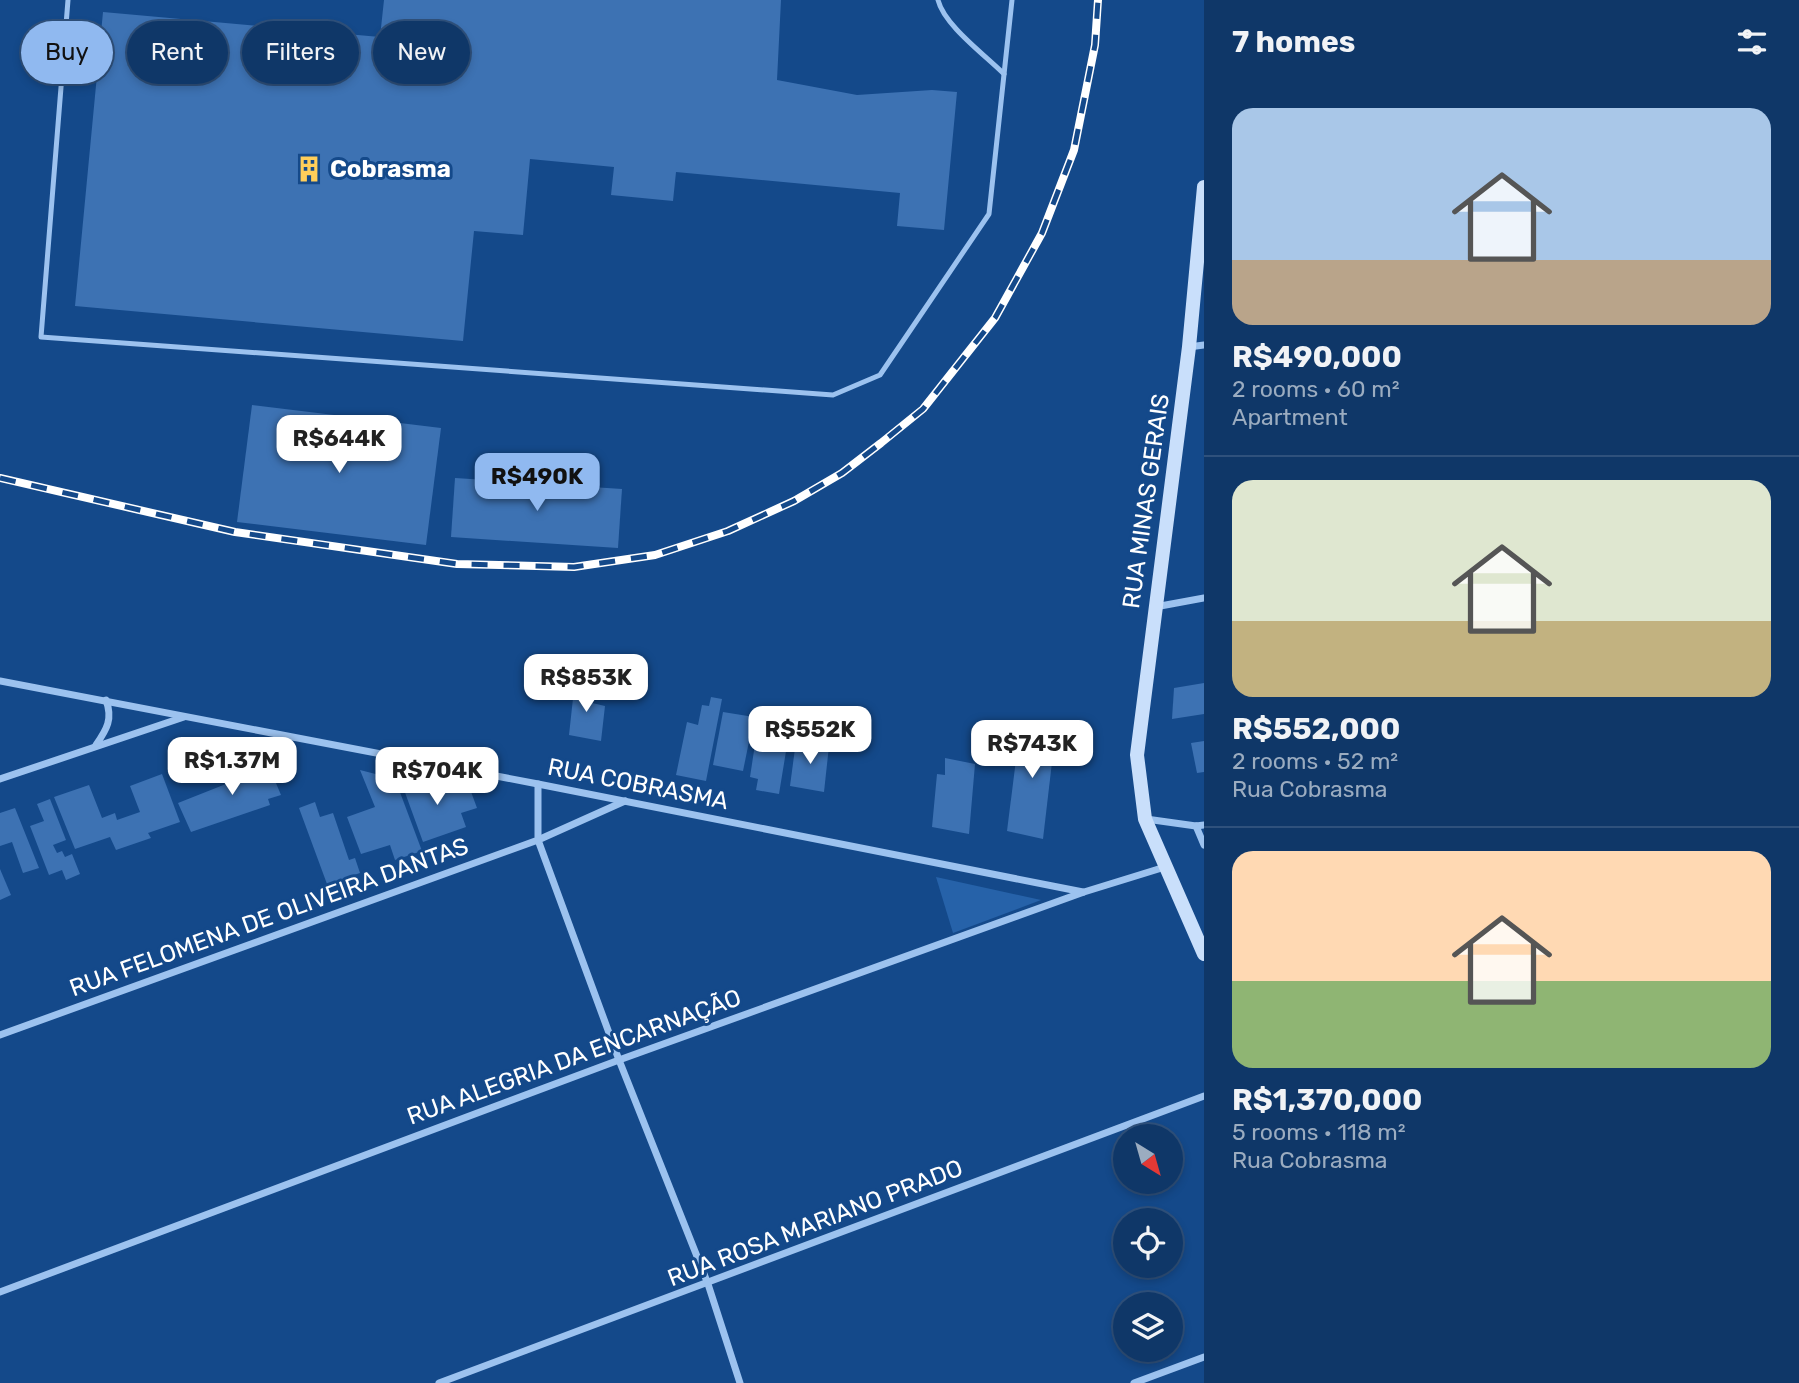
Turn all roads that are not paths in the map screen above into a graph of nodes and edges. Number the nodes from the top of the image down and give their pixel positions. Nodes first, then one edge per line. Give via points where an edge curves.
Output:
1 (68, 0) edge
2 (938, 0) edge
3 (1012, 0) edge
4 (1004, 74) junction
5 (1204, 187) edge
6 (1197, 346) edge
7 (1204, 598) edge
8 (1154, 607) junction
9 (0, 681) edge
10 (106, 700) junction
11 (185, 717) junction
12 (95, 745) junction
13 (0, 779) edge
14 (538, 784) junction
15 (625, 801) junction
16 (1144, 819) junction
17 (1200, 825) edge
18 (538, 840) junction
19 (1204, 845) edge
20 (1164, 867) junction
21 (1084, 892) junction
22 (1204, 954) edge
23 (0, 1035) edge
24 (619, 1060) junction
25 (1204, 1097) edge
26 (708, 1284) junction
27 (0, 1292) edge
28 (1204, 1357) edge
29 (439, 1383) edge
30 (740, 1383) edge
31 (1135, 1383) edge

1 - 4 lane via 41,337 833,395 880,375 989,214
2 - 4 lane via 957,29
3 - 4 lane
5 - 6 street, RUA MINAS GERAIS
6 - 8 street, RUA MINAS GERAIS
7 - 8 street
8 - 16 street, RUA MINAS GERAIS via 1137,755
9 - 10 street, RUA COBRASMA
10 - 11 street, RUA COBRASMA
10 - 12 street via 109,725
11 - 12 street, RUA COBRASMA
11 - 14 street, RUA COBRASMA
12 - 13 street, RUA COBRASMA
14 - 15 street, RUA COBRASMA
14 - 18 street
15 - 18 street, RUA FELOMENA DE OLIVEIRA DANTAS
15 - 21 street, RUA COBRASMA
16 - 17 street
16 - 20 street, RUA MINAS GERAIS
17 - 19 street
18 - 23 street, RUA FELOMENA DE OLIVEIRA DANTAS
18 - 24 street
20 - 21 street, RUA ALEGRIA DA ENCARNAÇÃO
20 - 22 street, RUA MINAS GERAIS
21 - 24 street, RUA ALEGRIA DA ENCARNAÇÃO
24 - 26 street
24 - 27 street, RUA ALEGRIA DA ENCARNAÇÃO
25 - 26 street, RUA ROSA MARIANO PRADO
26 - 29 street, RUA ROSA MARIANO PRADO
26 - 30 street
28 - 31 street

